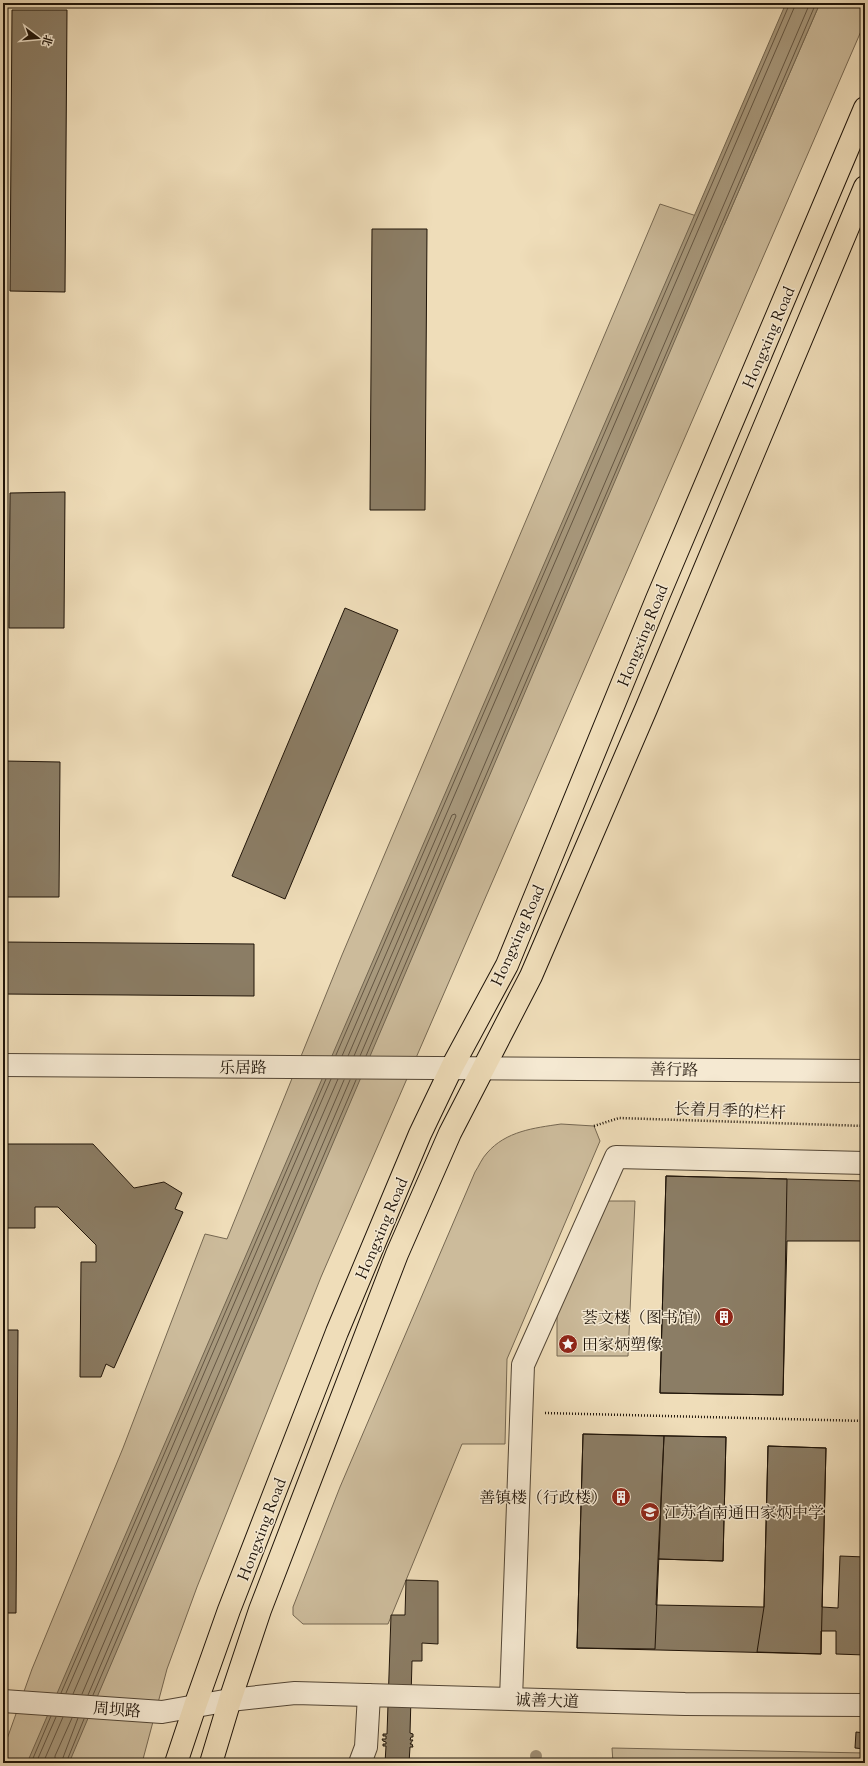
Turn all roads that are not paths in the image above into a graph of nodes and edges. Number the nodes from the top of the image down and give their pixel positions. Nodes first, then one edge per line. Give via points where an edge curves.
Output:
1 (865, 108) edge
2 (865, 187) edge
3 (3, 1065) edge
4 (452, 1067) junction
5 (484, 1067) junction
6 (865, 1071) edge
7 (865, 1163) edge
8 (369, 1695) junction
9 (511, 1699) junction
10 (230, 1700) junction
11 (9, 1701) edge
12 (865, 1705) edge
13 (194, 1706) junction
14 (176, 1763) edge
15 (211, 1763) edge
16 (360, 1763) edge

1 - 4 main road, Hongxing Road via 656,599 507,965
2 - 5 main road, Hongxing Road via 531,976
3 - 4 street, 乐居路
4 - 5 street, 乐居路
4 - 13 main road, Hongxing Road via 420,1134 337,1332
5 - 6 street, 善行路
5 - 10 main road, Hongxing Road via 450,1133 397,1254 266,1596
7 - 9 street via 616,1156 522,1365
8 - 9 street, 诚善大道
8 - 10 street, 诚善大道 via 296,1693
8 - 16 street via 366,1747
9 - 12 street, 诚善大道 via 685,1704
10 - 13 street, 周坝路
10 - 15 main road, Hongxing Road
11 - 13 street, 周坝路 via 162,1712
13 - 14 main road, Hongxing Road

